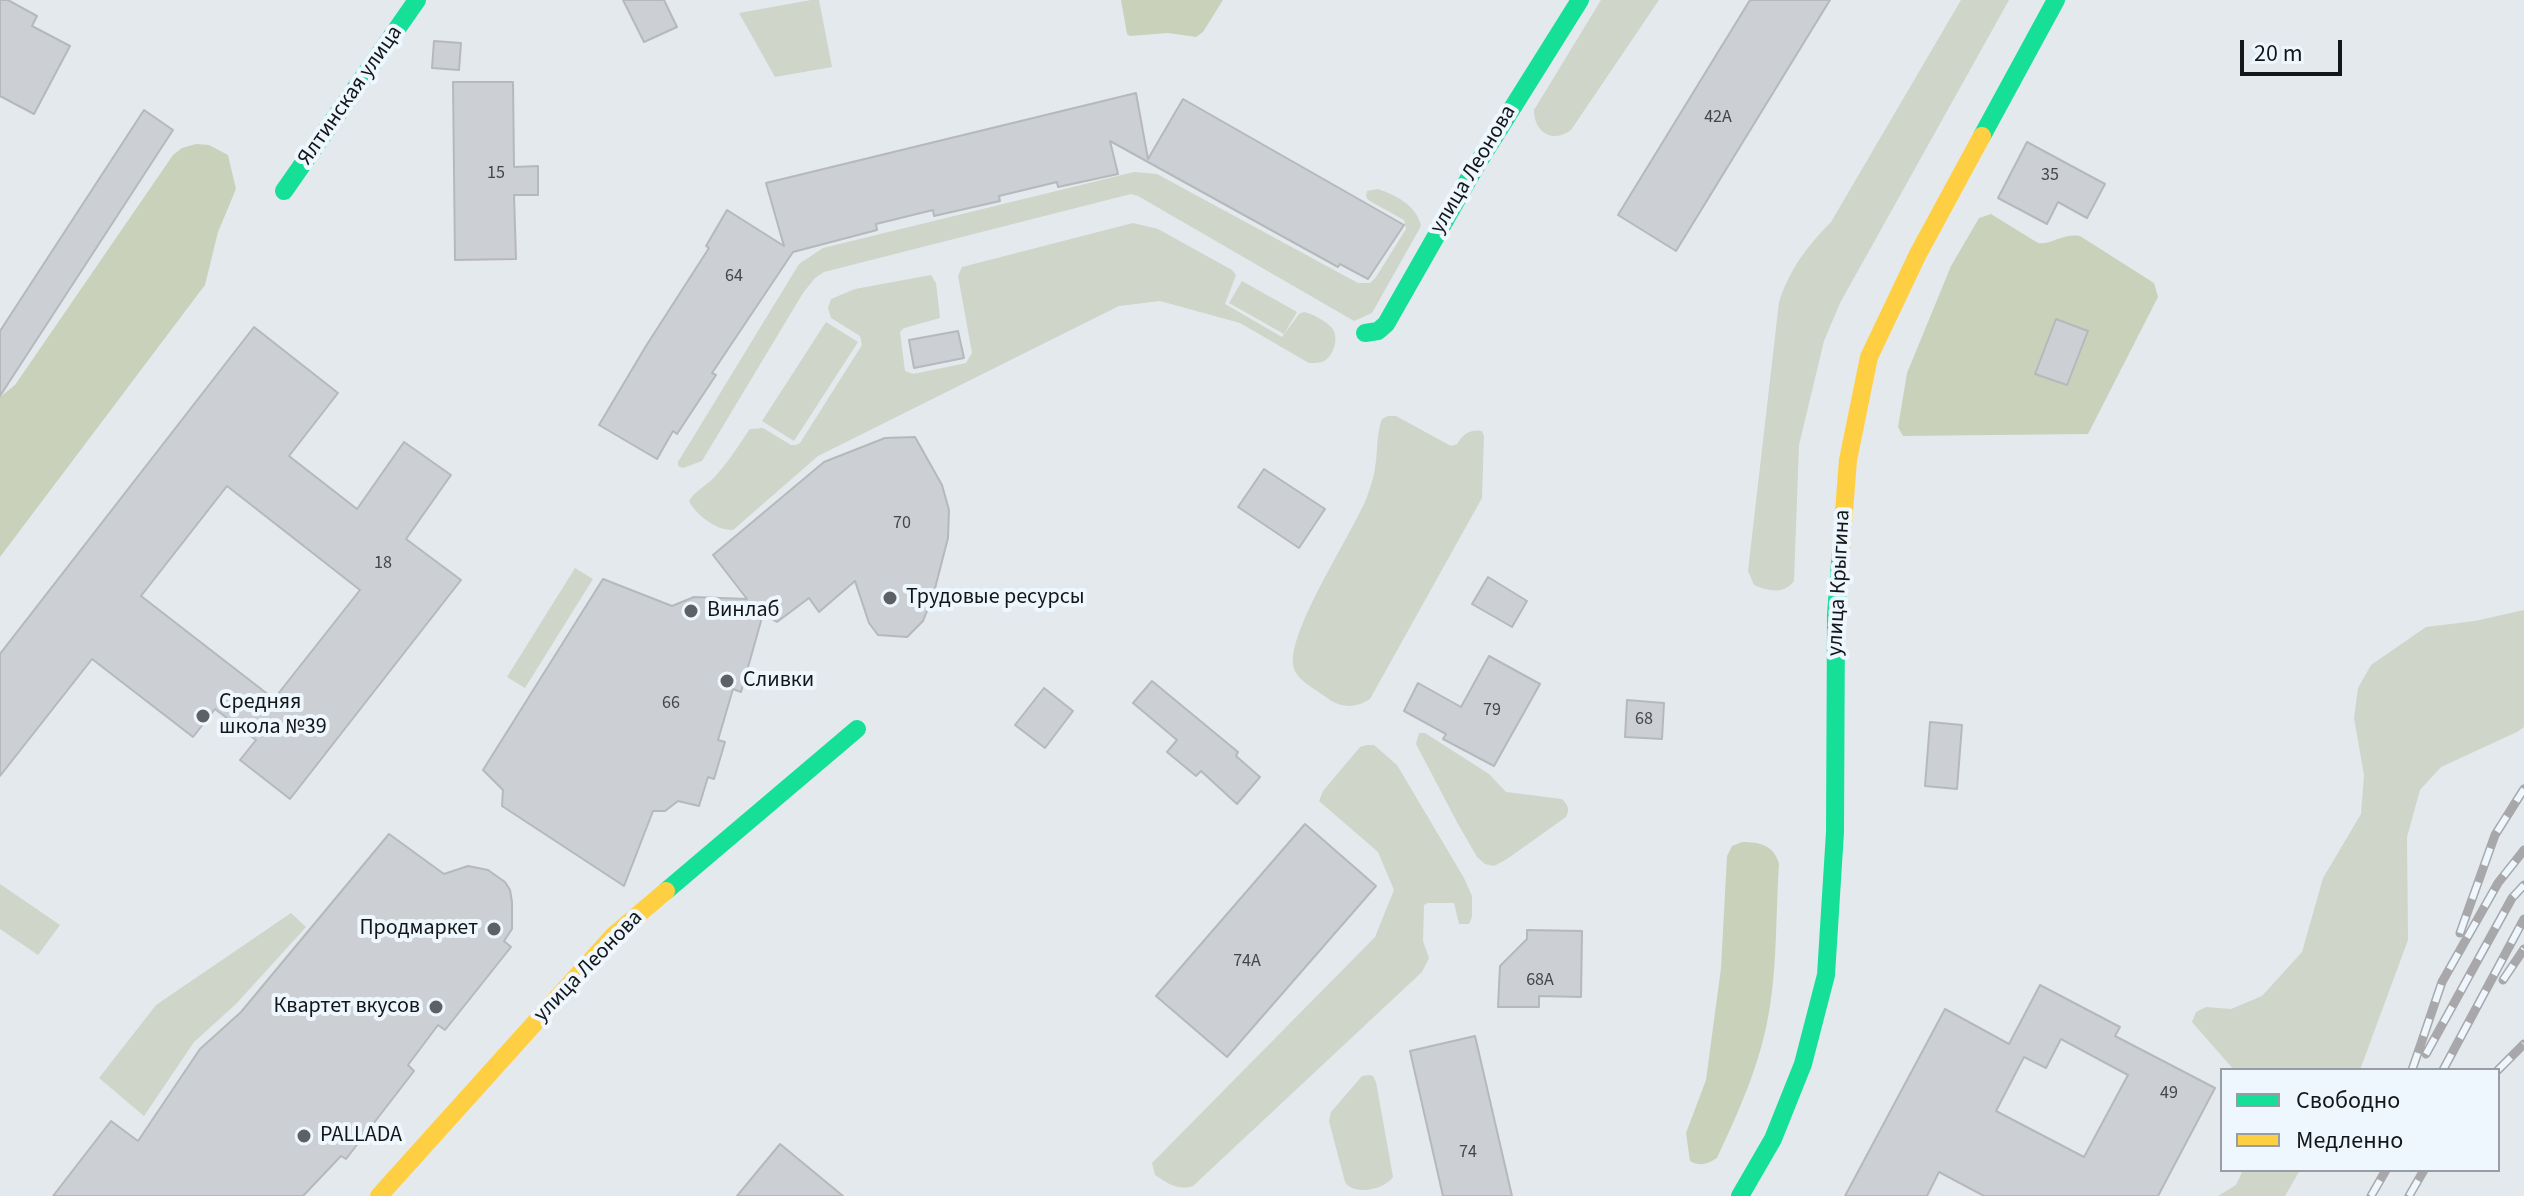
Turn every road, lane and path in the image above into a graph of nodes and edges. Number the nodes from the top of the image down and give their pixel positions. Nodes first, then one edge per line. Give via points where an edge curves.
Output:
1 (417, 0) edge
2 (1580, 0) edge
3 (2056, 0) edge
4 (284, 191) dead end
5 (1365, 333) dead end
6 (857, 729) dead end
7 (379, 1196) edge
8 (1740, 1196) edge

1 - 4 street, Ялтинская улица
2 - 5 street, улица Леонова via 1467,180 1386,324
3 - 8 street, улица Крыгина via 1918,254 1869,357 1848,460 1836,614 1835,832 1826,975 1803,1064 1773,1139
6 - 7 street, улица Леонова via 614,935

